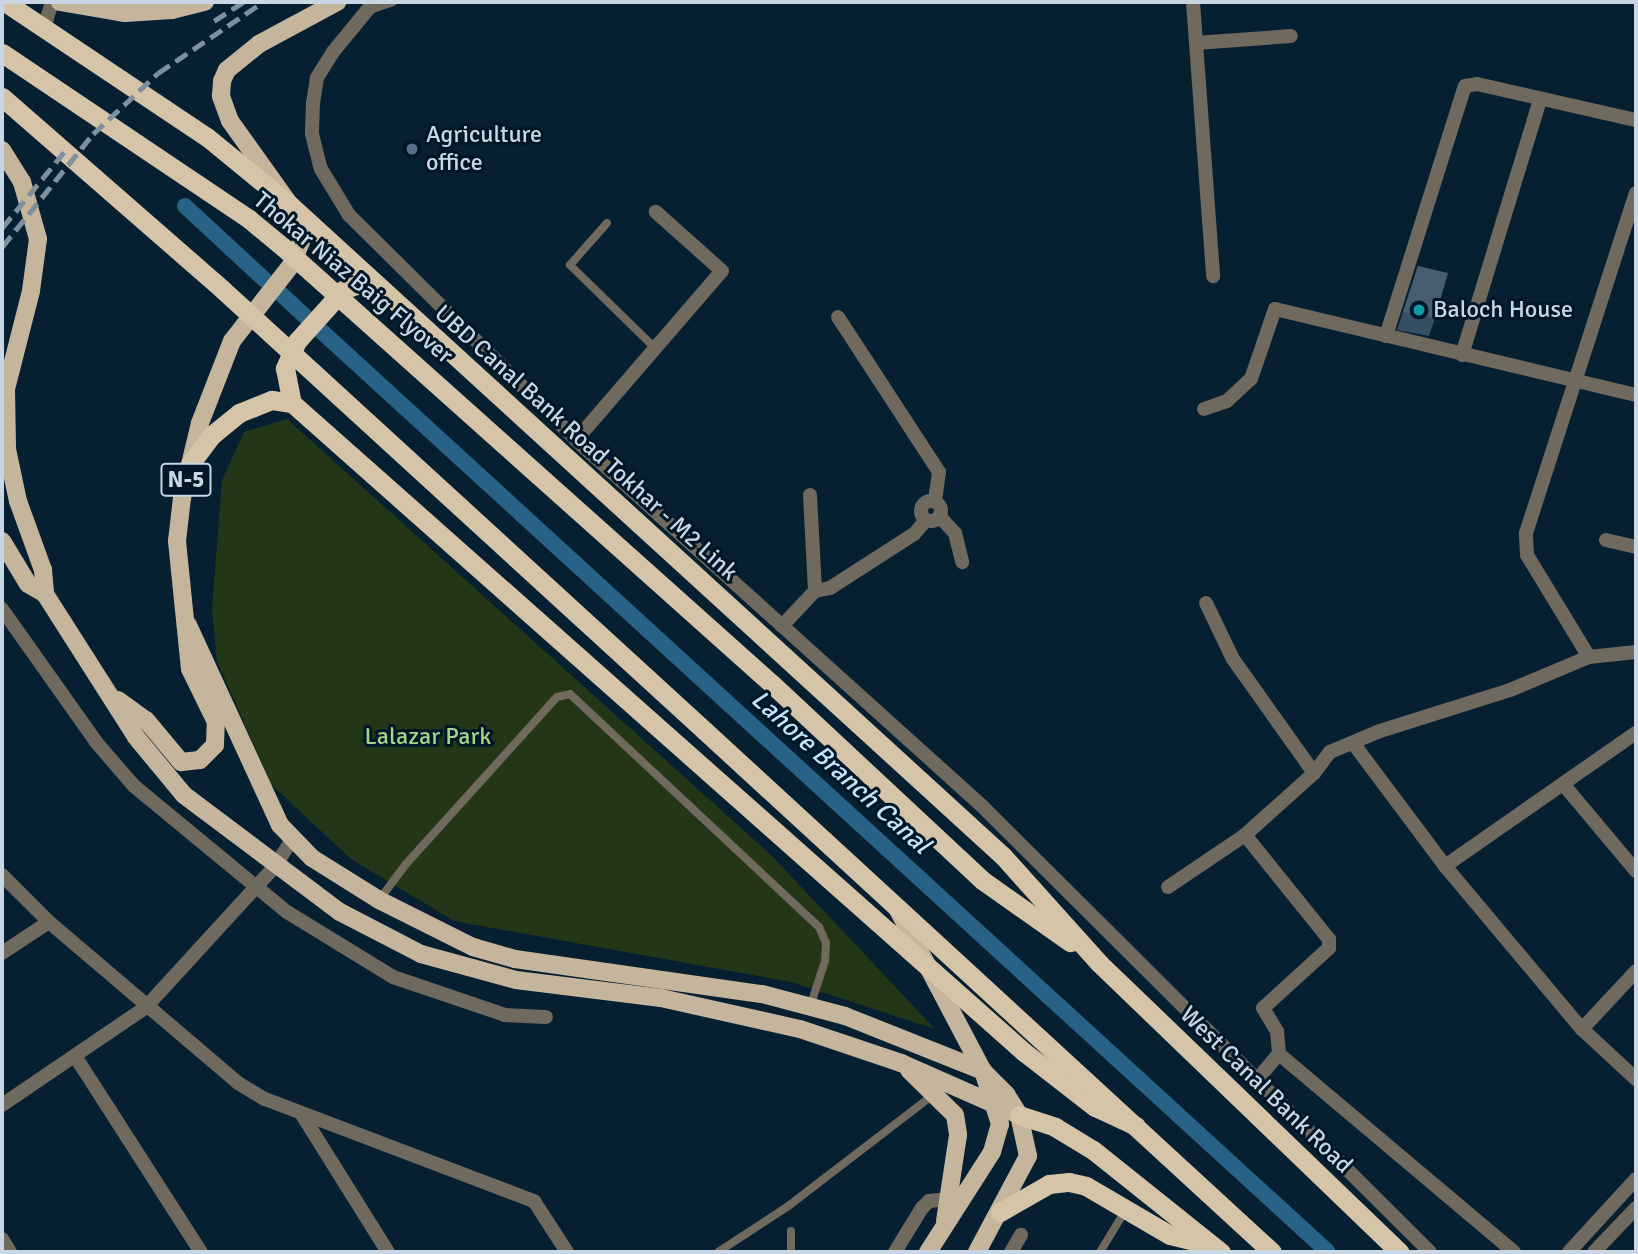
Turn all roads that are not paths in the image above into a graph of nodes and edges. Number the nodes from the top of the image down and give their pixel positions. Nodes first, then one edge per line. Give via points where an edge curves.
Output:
1 (5, 2) edge
2 (52, 2) edge
3 (60, 2) edge
4 (205, 2) edge
5 (338, 2) edge
6 (393, 2) edge
7 (1193, 2) edge
8 (372, 6) edge
9 (44, 28) junction
10 (1291, 36) dead end
11 (1196, 43) junction
12 (2, 53) edge
13 (2, 97) edge
14 (1540, 100) junction
15 (1636, 120) edge
16 (2, 150) edge
17 (1636, 193) edge
18 (290, 205) junction
19 (656, 212) dead end
20 (607, 223) dead end
21 (1213, 276) dead end
22 (370, 280) junction
23 (838, 317) dead end
24 (1386, 336) junction
25 (656, 349) junction
26 (1462, 355) junction
27 (1575, 381) junction
28 (1636, 395) edge
29 (292, 403) junction
30 (1204, 409) dead end
31 (576, 440) junction
32 (190, 464) junction
33 (810, 495) dead end
34 (933, 513) junction
35 (1606, 540) dead end
36 (2, 541) edge
37 (1636, 547) edge
38 (962, 562) dead end
39 (815, 591) junction
40 (45, 594) junction
41 (1206, 603) dead end
42 (2, 608) edge
43 (188, 625) junction
44 (782, 626) junction
45 (1636, 652) edge
46 (1589, 657) junction
47 (109, 694) junction
48 (1636, 733) edge
49 (1353, 743) junction
50 (1314, 773) junction
51 (1563, 784) junction
52 (1245, 835) junction
53 (292, 841) junction
54 (275, 866) junction
55 (1445, 866) junction
56 (1636, 871) edge
57 (2, 875) edge
58 (255, 885) junction
59 (1168, 887) dead end
60 (891, 898) junction
61 (379, 900) junction
62 (49, 922) junction
63 (2, 953) edge
64 (1099, 963) junction
65 (928, 968) junction
66 (1636, 971) edge
67 (146, 1007) junction
68 (810, 1007) junction
69 (546, 1017) dead end
70 (1583, 1029) junction
71 (1279, 1054) junction
72 (75, 1056) junction
73 (901, 1063) junction
74 (983, 1071) junction
75 (1636, 1079) edge
76 (1256, 1081) junction
77 (934, 1094) junction
78 (995, 1103) junction
79 (2, 1105) edge
80 (301, 1113) junction
81 (1019, 1115) junction
82 (1136, 1126) junction
83 (1636, 1179) edge
84 (947, 1199) junction
85 (1126, 1208) junction
86 (1636, 1208) edge
87 (1000, 1212) junction
88 (946, 1221) junction
89 (791, 1231) dead end
90 (1021, 1235) dead end
91 (2, 1239) edge
92 (1218, 1249) edge
93 (10, 1252) edge
94 (201, 1252) edge
95 (388, 1252) edge
96 (567, 1252) edge
97 (718, 1252) edge
98 (791, 1252) edge
99 (895, 1252) edge
100 (928, 1252) edge
101 (977, 1252) edge
102 (1011, 1252) edge
103 (1100, 1252) edge
104 (1272, 1252) edge
105 (1399, 1252) edge
106 (1430, 1252) edge
107 (1514, 1252) edge
108 (1569, 1252) edge
109 (1594, 1252) edge

1 - 9 highway, UBD Canal Bank Road Tokhar - M2 Link
2 - 9 street
3 - 4 main road via 125,13
5 - 18 main road, N-5 via 253,48 227,70 222,81 221,96 230,121
6 - 8 lane
7 - 11 street
8 - 31 street via 351,27 317,78 312,134 321,169 349,215
9 - 18 highway, UBD Canal Bank Road Tokhar - M2 Link via 208,137
10 - 11 street
11 - 21 street
12 - 64 highway, Thokar Niaz Baig Flyover, bridge via 249,219 492,429 982,880
13 - 60 highway, bridge via 234,299
14 - 15 street
14 - 24 street via 1477,84 1462,91
14 - 26 street
16 - 40 main road, N-5 via 22,182 38,239 31,290 11,362 6,421 18,501 43,570
17 - 27 street
18 - 22 highway, UBD Canal Bank Road Tokhar - M2 Link
18 - 32 main road, N-5, bridge via 301,229 301,249 232,341 212,386
19 - 25 street via 722,271
20 - 25 lane via 570,265
22 - 29 highway via 356,282 334,298 297,341 285,368
22 - 64 highway, UBD Canal Bank Road Tokhar - M2 Link via 1003,856
23 - 34 street via 939,472
24 - 26 street
24 - 30 street via 1275,309 1251,379 1227,401
25 - 31 street
26 - 27 street
27 - 28 street
27 - 46 street via 1526,533 1527,555
29 - 32 highway via 272,400 239,413 212,435
29 - 65 highway
31 - 44 street
32 - 43 main road, N-5 via 177,541
33 - 39 street
34 - 38 street via 955,533
34 - 39 street via 914,534 840,581
35 - 37 street
36 - 40 main road via 28,584
39 - 44 street
40 - 47 main road, N-5
41 - 50 street via 1233,659
42 - 58 street via 96,742 134,786
43 - 47 main road, N-5 via 190,669 218,728 209,753 195,762 181,762 146,720
43 - 53 main road via 270,807
44 - 76 street via 982,806
45 - 46 street
46 - 49 street via 1510,690
47 - 54 main road via 152,758 184,794
48 - 51 street
49 - 50 street via 1330,752
49 - 55 street
50 - 52 street
51 - 55 street
51 - 56 street
52 - 59 street
52 - 71 street via 1329,939 1329,948 1263,1008 1277,1031
53 - 54 street
53 - 61 main road
54 - 58 street
54 - 73 main road via 341,912 459,968 737,1013
55 - 70 street
57 - 62 street
58 - 67 street
58 - 69 street via 296,918 393,977 505,1015
60 - 65 main road
60 - 82 highway
61 - 68 main road via 473,947 515,960 762,993
61 - 68 lane via 557,697 570,694 819,928 826,943 825,961
62 - 63 street
62 - 67 street
64 - 105 highway, West Canal Bank Road
65 - 74 main road
65 - 82 highway via 1095,1107
66 - 70 street
67 - 72 street
67 - 80 street via 238,1083
68 - 74 main road via 845,1016
70 - 75 street
71 - 76 street
71 - 107 street
72 - 79 street
72 - 94 street
73 - 77 main road
73 - 78 main road
74 - 78 main road
74 - 81 main road
76 - 106 street
77 - 84 main road via 955,1115 958,1135
77 - 97 lane via 787,1207
78 - 81 main road
78 - 88 main road via 1000,1124 992,1152
80 - 95 street
80 - 96 street via 534,1201
81 - 87 main road via 1028,1156
81 - 92 highway via 1055,1128 1093,1150
82 - 104 highway
83 - 108 street
84 - 88 main road
84 - 99 street via 929,1201 922,1208
85 - 87 highway via 1086,1185 1069,1182 1037,1189
85 - 92 highway via 1170,1235
85 - 103 lane
86 - 109 street
87 - 101 main road
88 - 100 main road
89 - 98 lane
90 - 102 street
91 - 93 street

